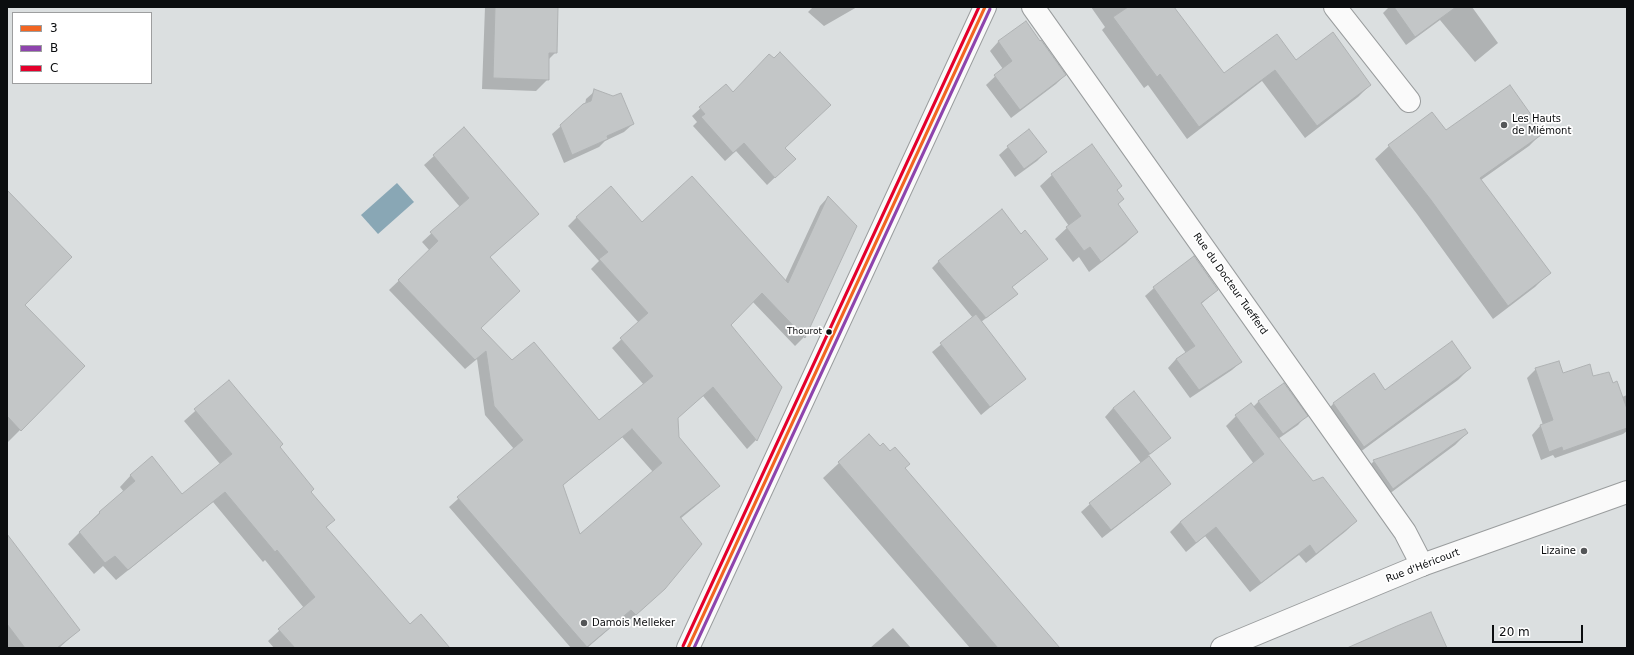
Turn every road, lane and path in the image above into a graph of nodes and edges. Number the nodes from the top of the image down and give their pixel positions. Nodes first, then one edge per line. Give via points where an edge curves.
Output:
1 (985, 7) edge
2 (1033, 7) edge
3 (1335, 7) edge
4 (1409, 101) dead end
5 (1627, 492) edge
6 (1422, 565) junction
7 (688, 648) edge
8 (1222, 648) edge

1 - 7 street
2 - 6 street, Rue du Docteur Tuefferd via 1405,532
3 - 4 street
5 - 6 street, Rue d'Héricourt
6 - 8 street, Rue d'Héricourt

